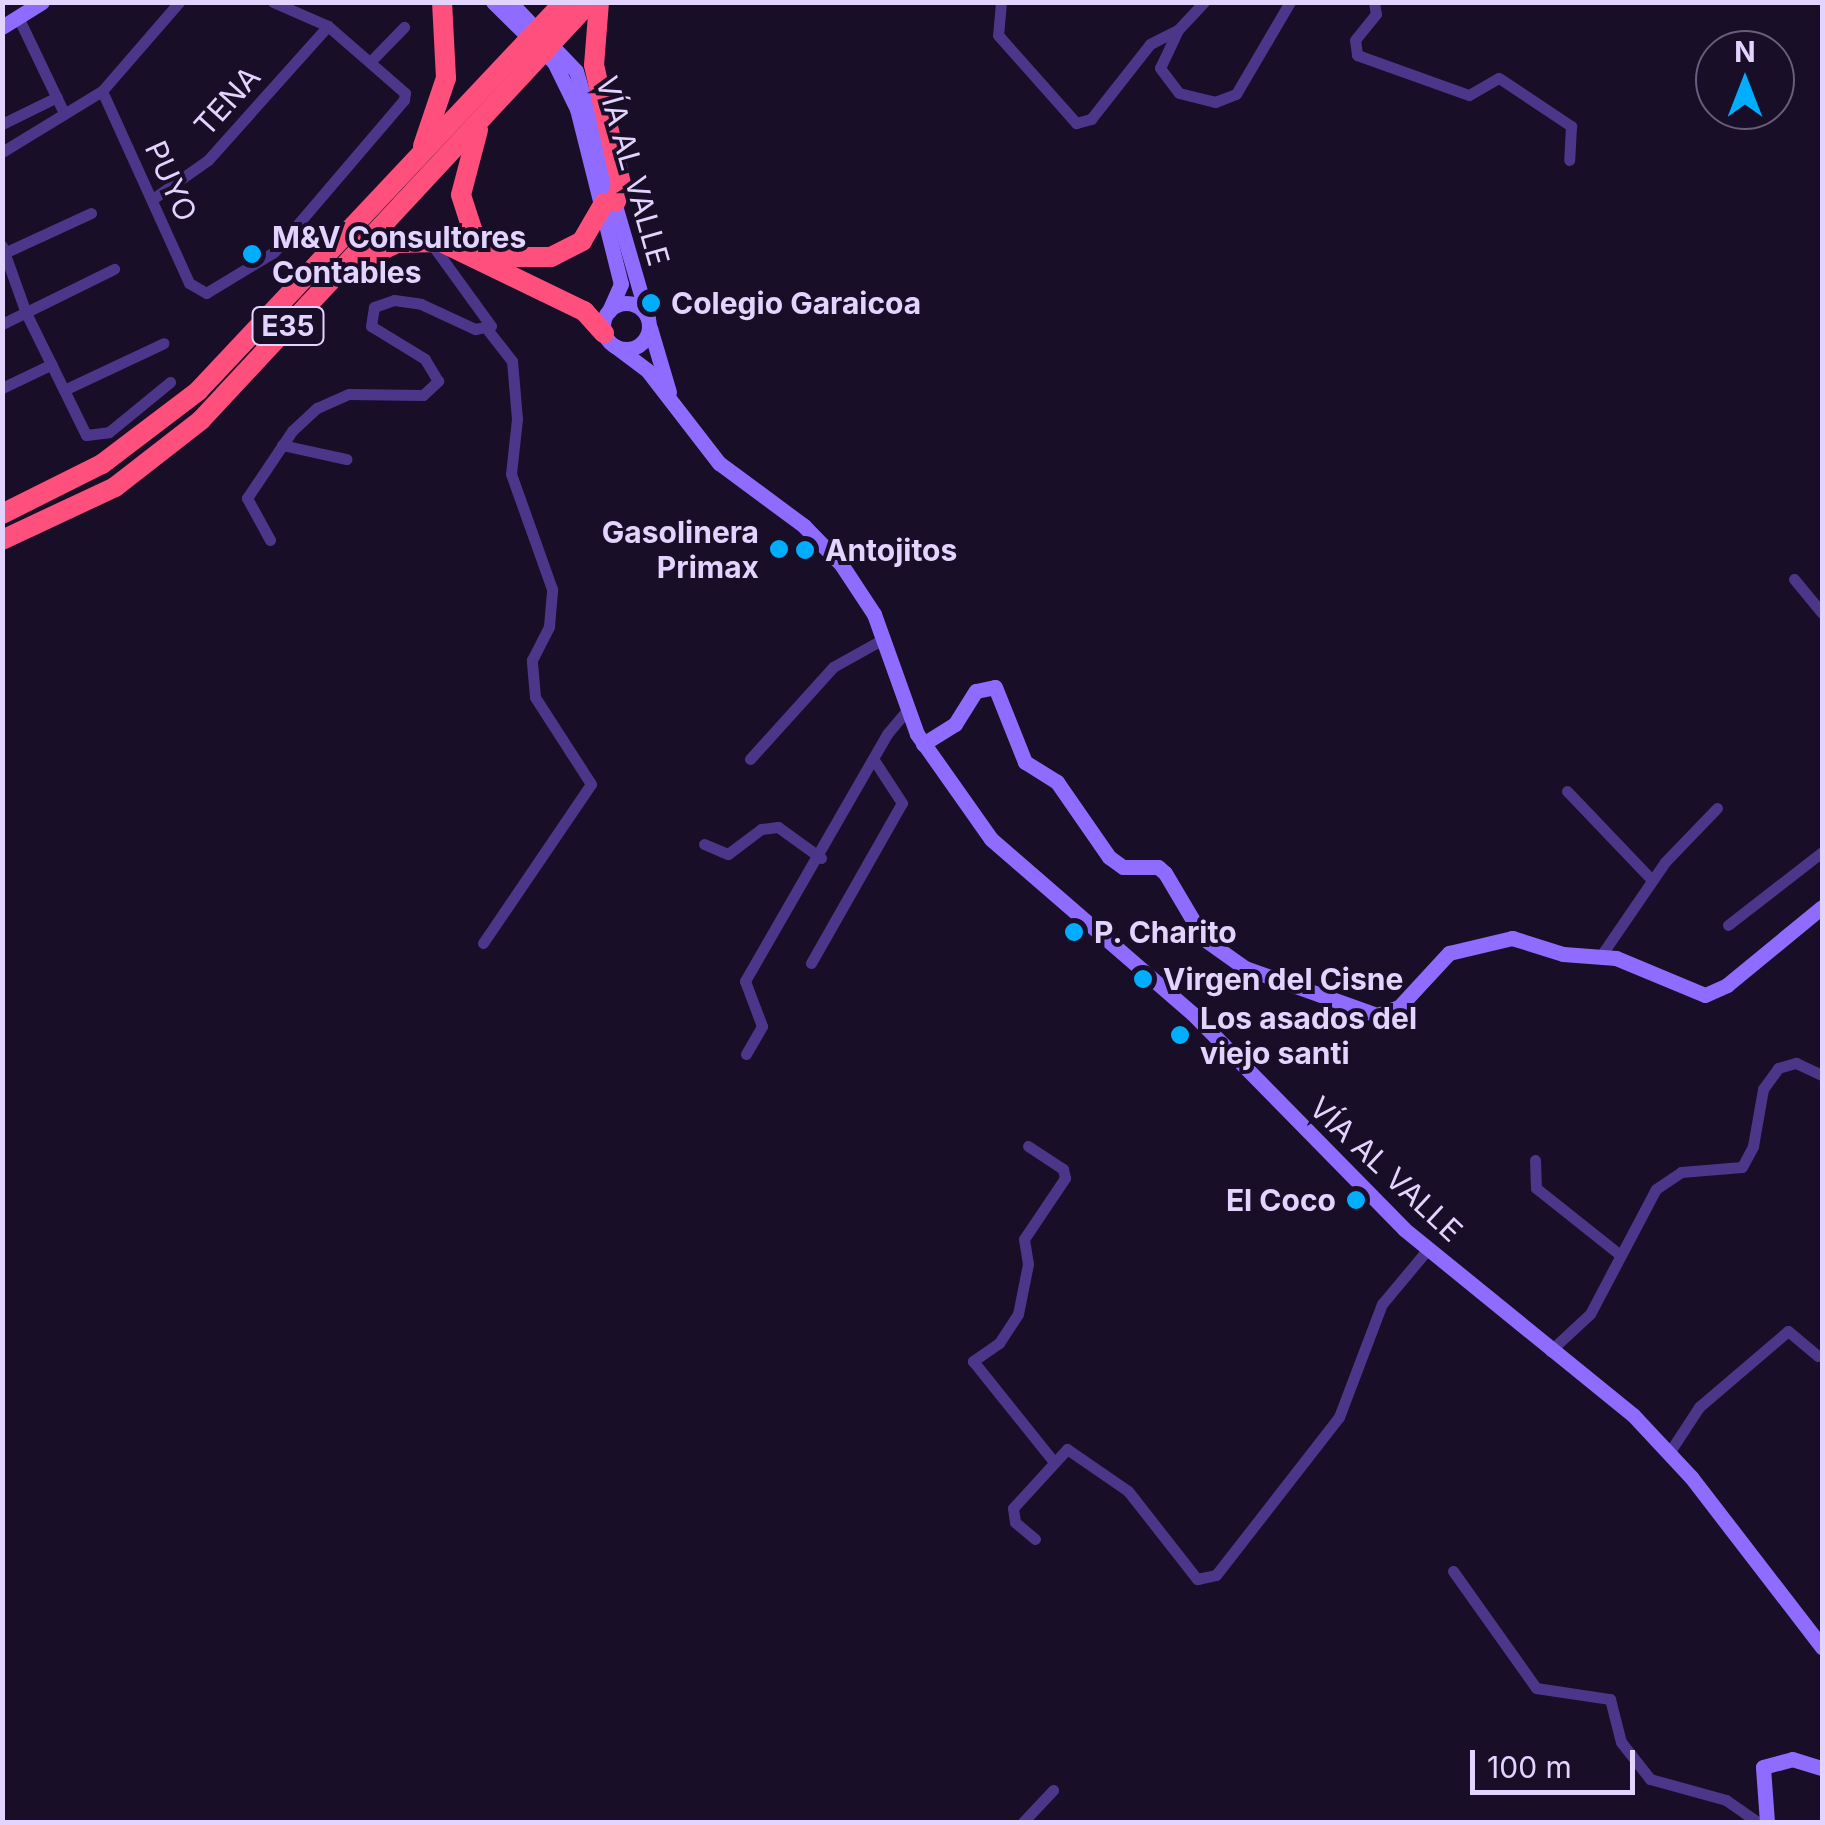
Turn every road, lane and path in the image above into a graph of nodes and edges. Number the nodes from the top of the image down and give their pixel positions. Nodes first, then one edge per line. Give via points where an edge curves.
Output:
1 (42, 2) edge
2 (178, 2) edge
3 (273, 2) edge
4 (442, 2) edge
5 (493, 2) edge
6 (510, 2) edge
7 (590, 2) edge
8 (599, 2) edge
9 (1002, 2) edge
10 (1204, 2) edge
11 (1290, 2) edge
12 (1374, 2) edge
13 (561, 10) edge
14 (18, 17) junction
15 (328, 26) junction
16 (2, 27) edge
17 (404, 27) dead end
18 (1178, 30) junction
19 (529, 54) junction
20 (370, 62) junction
21 (102, 91) junction
22 (57, 97) junction
23 (64, 112) junction
24 (484, 116) junction
25 (2, 124) edge
26 (2, 152) edge
27 (418, 159) junction
28 (1569, 160) dead end
29 (154, 198) junction
30 (610, 202) junction
31 (91, 213) dead end
32 (429, 239) junction
33 (4, 251) edge
34 (114, 269) dead end
35 (338, 273) junction
36 (609, 312) junction
37 (26, 314) junction
38 (649, 322) junction
39 (2, 324) edge
40 (488, 330) junction
41 (610, 340) junction
42 (164, 343) dead end
43 (52, 364) junction
44 (170, 382) dead end
45 (2, 388) edge
46 (64, 390) junction
47 (672, 401) junction
48 (282, 445) junction
49 (346, 459) dead end
50 (2, 514) edge
51 (2, 540) edge
52 (270, 540) dead end
53 (1794, 579) dead end
54 (1822, 613) edge
55 (883, 639) junction
56 (907, 710) junction
57 (923, 744) junction
58 (750, 759) dead end
59 (874, 760) junction
60 (1567, 791) dead end
61 (1717, 808) dead end
62 (704, 844) dead end
63 (1822, 852) edge
64 (821, 858) junction
65 (1652, 880) junction
66 (1822, 907) edge
67 (1728, 925) dead end
68 (483, 943) dead end
69 (1600, 957) junction
70 (811, 963) dead end
71 (746, 1054) dead end
72 (1822, 1076) edge
73 (1028, 1146) dead end
74 (1534, 1160) dead end
75 (1428, 1248) junction
76 (1618, 1254) junction
77 (1550, 1351) junction
78 (1818, 1356) dead end
79 (1670, 1452) junction
80 (1054, 1462) junction
81 (1035, 1539) dead end
82 (1453, 1571) dead end
83 (1822, 1646) edge
84 (1822, 1768) edge
85 (1052, 1790) dead end
86 (1023, 1822) edge
87 (1758, 1822) edge
88 (1766, 1822) edge

1 - 14 main road
2 - 21 street
3 - 15 street
4 - 27 highway via 446,78
5 - 30 main road, VÍA AL VALLE via 567,82
6 - 30 main road, VÍA AL VALLE via 576,72
7 - 13 highway, E35
8 - 30 highway via 594,65 621,184
9 - 18 street via 998,35 1076,123 1092,119 1150,44
10 - 18 street
11 - 18 street via 1236,94 1215,102 1166,83 1160,68
12 - 28 street via 1376,14 1355,40 1357,55 1469,95 1499,78 1571,126
13 - 19 highway, E35
14 - 16 main road
14 - 22 street
15 - 20 street
15 - 29 street, TENA via 208,160
17 - 20 street
19 - 24 highway, E35
19 - 27 highway, E35
20 - 29 street, PUYO via 405,93 402,107 274,252 206,293 194,292
21 - 23 street
21 - 29 street, PUYO
22 - 23 street
22 - 25 street
23 - 26 street
24 - 30 highway via 464,166 461,195 472,232 488,248 514,258 551,258 582,241
24 - 35 highway, E35
27 - 50 highway, E35 via 186,401 102,464
30 - 36 main road, VÍA AL VALLE via 621,284
30 - 38 main road, VÍA AL VALLE
31 - 33 street
32 - 35 highway via 398,243
32 - 40 street via 490,318
32 - 41 highway via 573,304
33 - 37 street
34 - 37 street
35 - 51 highway, E35 via 202,420 144,468
36 - 38 main road via 627,303
36 - 41 main road, VÍA AL VALLE
37 - 39 street
37 - 43 street
38 - 41 main road via 638,346
38 - 47 main road, VÍA AL VALLE
40 - 48 street via 421,304 381,303 371,314 372,326 425,359 436,372 433,390 333,400
40 - 68 street via 512,361 512,474 552,588 548,626 532,660 535,697 590,784
41 - 47 main road, VÍA AL VALLE via 648,370
42 - 46 street
43 - 45 street
43 - 46 street
44 - 46 street via 109,432 86,435
47 - 55 main road, VÍA AL VALLE via 718,463 824,544 867,600
48 - 49 street
48 - 52 street via 248,498
53 - 54 street
55 - 56 main road, VÍA AL VALLE
55 - 58 street via 833,667
56 - 57 main road, VÍA AL VALLE
56 - 59 street
57 - 69 main road via 955,724 976,691 995,687 1004,698 1015,749 1057,782 1109,857 1132,870 1158,867 1187,920 1221,954 1327,1001 1388,1014 1437,960 1501,938
57 - 75 main road, VÍA AL VALLE via 991,839 1135,959
59 - 64 street
59 - 70 street via 902,804
60 - 65 street
61 - 65 street
62 - 64 street via 728,854 761,830 778,827
63 - 67 street
64 - 71 street via 745,982 762,1026
65 - 69 street
66 - 69 main road via 1727,986 1705,995
72 - 76 street via 1796,1063 1778,1068 1763,1089 1754,1146 1742,1168 1670,1176 1642,1208
73 - 80 street via 1063,1168 1065,1178 1024,1239 1028,1264 1013,1323 973,1361
74 - 76 street via 1536,1188
75 - 77 main road, VÍA AL VALLE
75 - 80 street via 1382,1304 1329,1432 1208,1580 1197,1580 1156,1524 1101,1468 1067,1449
76 - 77 street via 1590,1314
77 - 79 main road, VÍA AL VALLE via 1608,1393
78 - 79 street via 1788,1331 1699,1406
79 - 83 main road, VÍA AL VALLE
80 - 81 street via 1013,1508 1015,1522
82 - 87 street via 1536,1688 1610,1699 1620,1742 1650,1779 1726,1800
84 - 88 main road via 1792,1759 1763,1766
85 - 86 street

